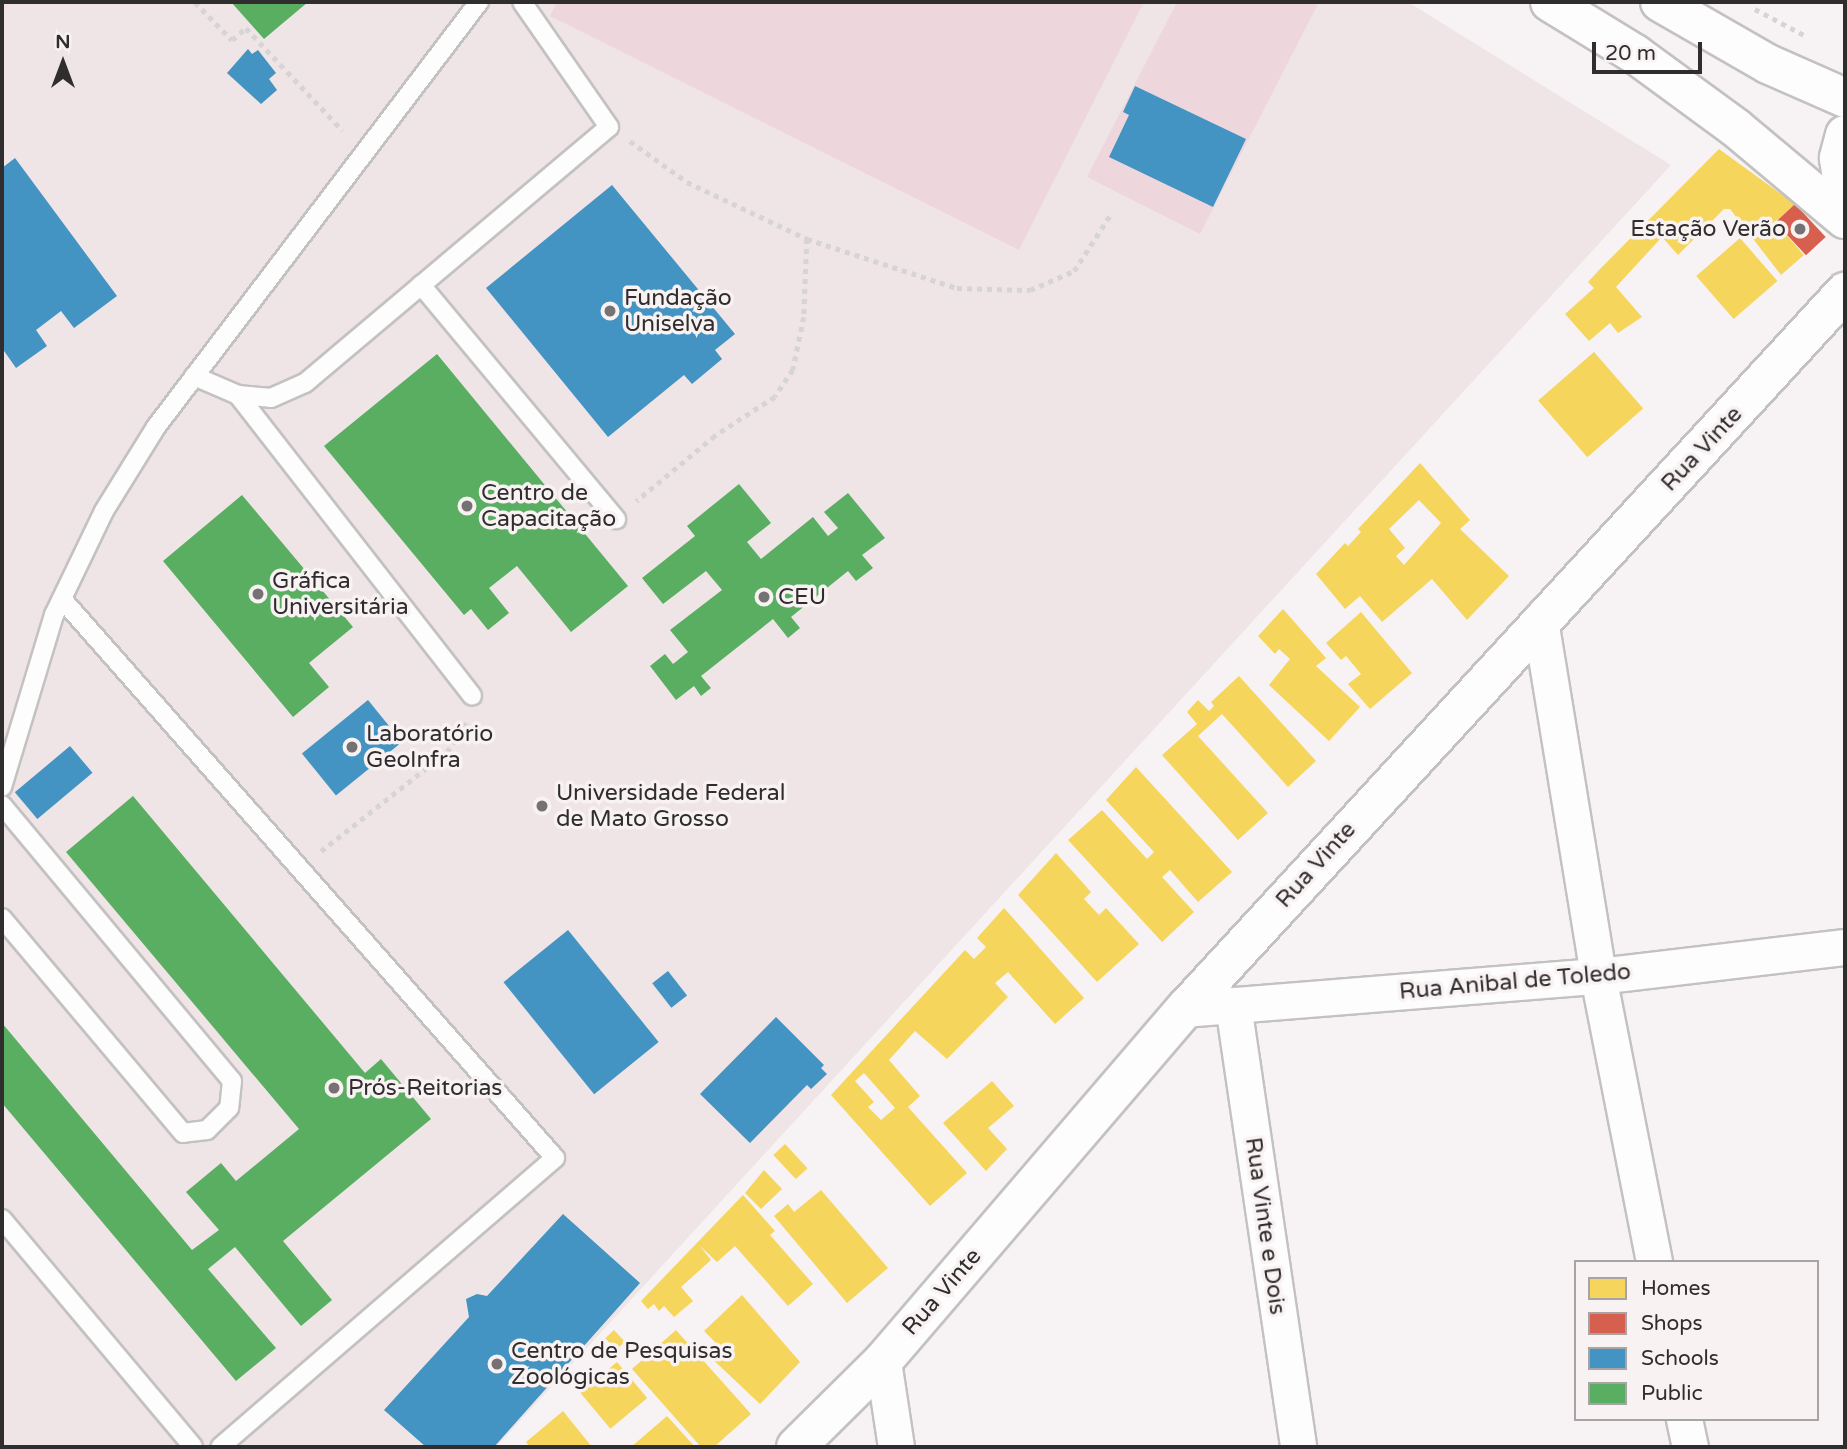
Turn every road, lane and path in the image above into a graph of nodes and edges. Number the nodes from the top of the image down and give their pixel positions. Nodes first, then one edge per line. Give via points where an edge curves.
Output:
1 (195, 2) edge
2 (479, 2) edge
3 (522, 2) edge
4 (1550, 2) edge
5 (1660, 2) edge
6 (1752, 8) dead end
7 (1817, 42) dead end
8 (1845, 97) edge
9 (609, 127) junction
10 (344, 131) dead end
11 (1845, 135) edge
12 (1845, 201) edge
13 (1112, 212) dead end
14 (1845, 219) edge
15 (807, 239) junction
16 (421, 285) junction
17 (1845, 292) edge
18 (194, 376) junction
19 (238, 395) junction
20 (616, 519) joint
21 (62, 599) junction
22 (1540, 620) junction
23 (472, 696) joint
24 (2, 787) edge
25 (2, 805) edge
26 (299, 868) junction
27 (2, 918) edge
28 (1845, 947) edge
29 (1598, 976) junction
30 (1233, 1005) junction
31 (1185, 1009) junction
32 (2, 1219) edge
33 (1654, 1260) edge
34 (883, 1361) junction
35 (1684, 1421) edge
36 (193, 1447) edge
37 (220, 1447) edge
38 (796, 1447) edge
39 (896, 1447) edge
40 (1298, 1447) edge
41 (1690, 1447) edge

1 - 10 path via 232,40 246,28
2 - 18 lane
3 - 9 lane
4 - 14 street via 1691,95
5 - 8 street via 1768,64
6 - 7 path
9 - 15 path via 687,182
9 - 16 lane
11 - 12 street via 1839,158
13 - 15 path via 1074,271 1030,290 957,288
15 - 20 path via 804,317 793,370 775,397 715,436
16 - 19 lane via 305,383 271,398
16 - 20 lane
17 - 22 street, Rua Vinte
18 - 19 lane
18 - 21 lane via 104,511
19 - 23 lane
21 - 24 lane
21 - 26 lane
22 - 29 street
22 - 31 street, Rua Vinte
23 - 26 path via 464,730 447,752
25 - 27 lane via 232,1080 229,1108 207,1130 183,1133
26 - 37 lane via 555,1158
28 - 29 street, Rua Anibal de Toledo
29 - 30 street, Rua Anibal de Toledo
29 - 33 street
30 - 31 street, Rua Anibal de Toledo
30 - 40 street, Rua Vinte e Dois
31 - 34 street, Rua Vinte
32 - 36 lane
34 - 38 street, Rua Vinte
34 - 39 street
35 - 41 street

